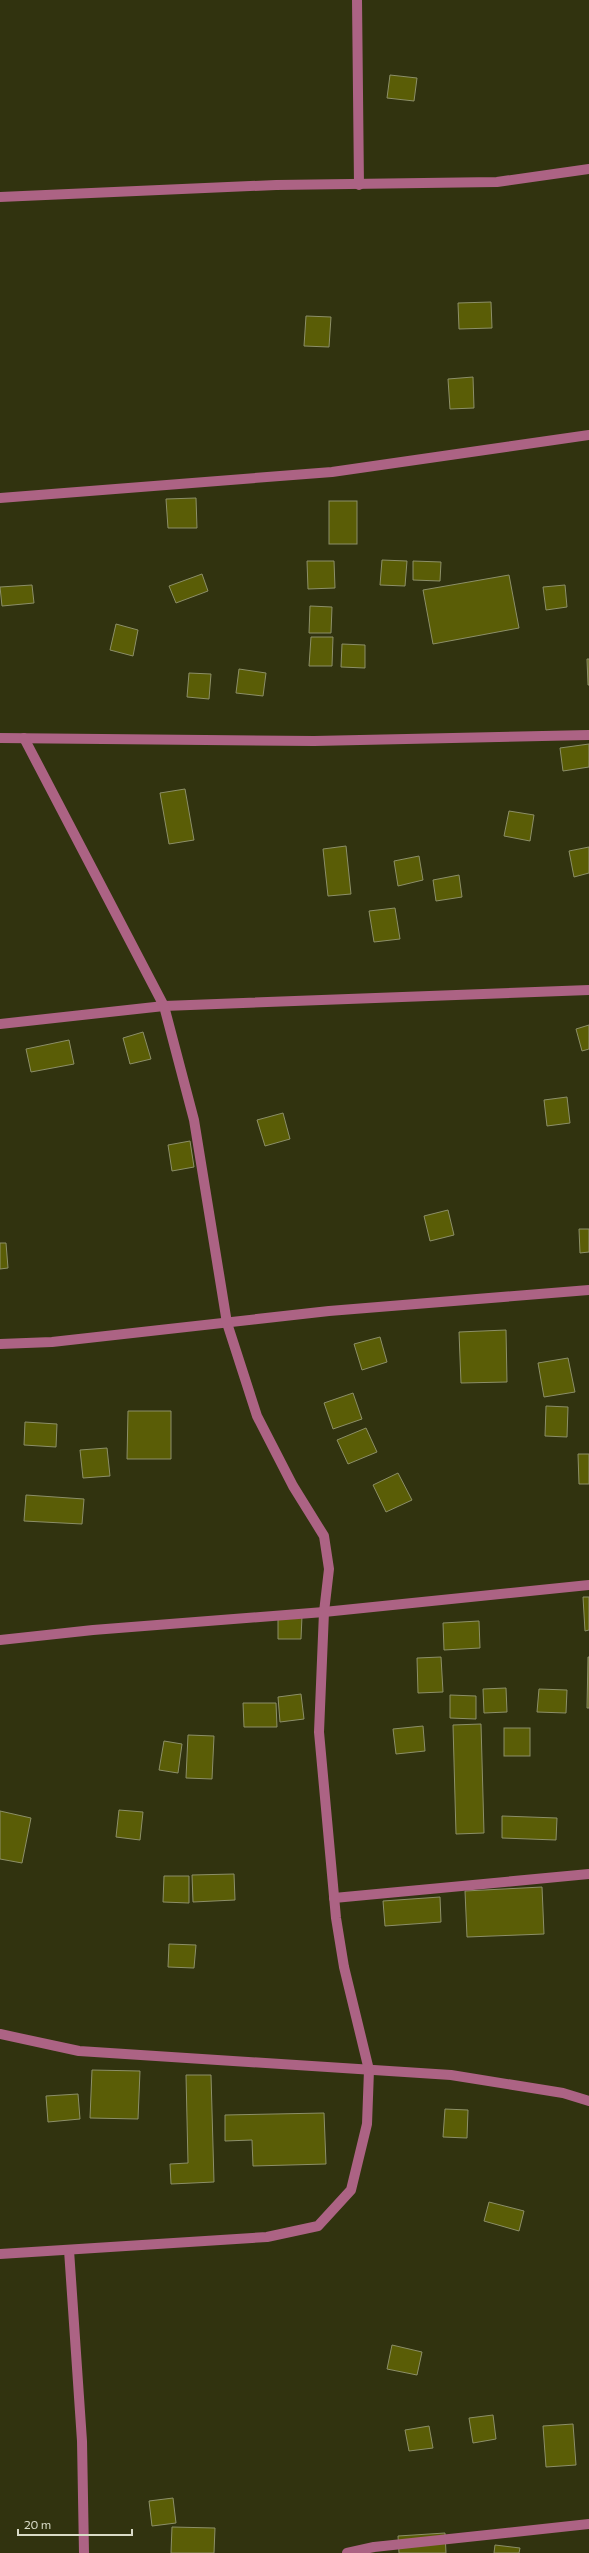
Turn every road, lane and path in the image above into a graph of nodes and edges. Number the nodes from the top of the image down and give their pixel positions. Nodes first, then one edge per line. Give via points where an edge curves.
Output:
1 (357, 0) edge
2 (589, 169) edge
3 (359, 185) junction
4 (0, 197) edge
5 (589, 435) edge
6 (0, 498) edge
7 (589, 735) edge
8 (0, 738) edge
9 (24, 738) junction
10 (589, 990) edge
11 (164, 1006) junction
12 (0, 1024) edge
13 (589, 1290) edge
14 (227, 1323) junction
15 (0, 1344) edge
16 (589, 1586) edge
17 (324, 1612) junction
18 (0, 1640) edge
19 (589, 1874) edge
20 (334, 1898) junction
21 (0, 2034) edge
22 (369, 2070) junction
23 (589, 2101) edge
24 (69, 2250) junction
25 (0, 2254) edge
26 (589, 2524) edge
27 (84, 2553) edge
28 (347, 2553) edge

1 - 3 street
2 - 3 street via 497,182
3 - 4 street via 276,185
5 - 6 street via 332,472
7 - 9 street via 314,742
8 - 9 street
9 - 11 street
10 - 11 street
11 - 12 street
11 - 14 street via 194,1120
13 - 14 street
14 - 15 street via 52,1342
14 - 17 street via 257,1416 293,1486 324,1536 329,1569
16 - 17 street
17 - 18 street
17 - 20 street via 319,1732
19 - 20 street
20 - 22 street via 344,1967
21 - 22 street via 78,2052
22 - 23 street via 451,2075 563,2093
22 - 24 street via 367,2124 350,2190 318,2226 266,2237
24 - 25 street
24 - 27 street via 82,2441
26 - 28 street via 374,2547

